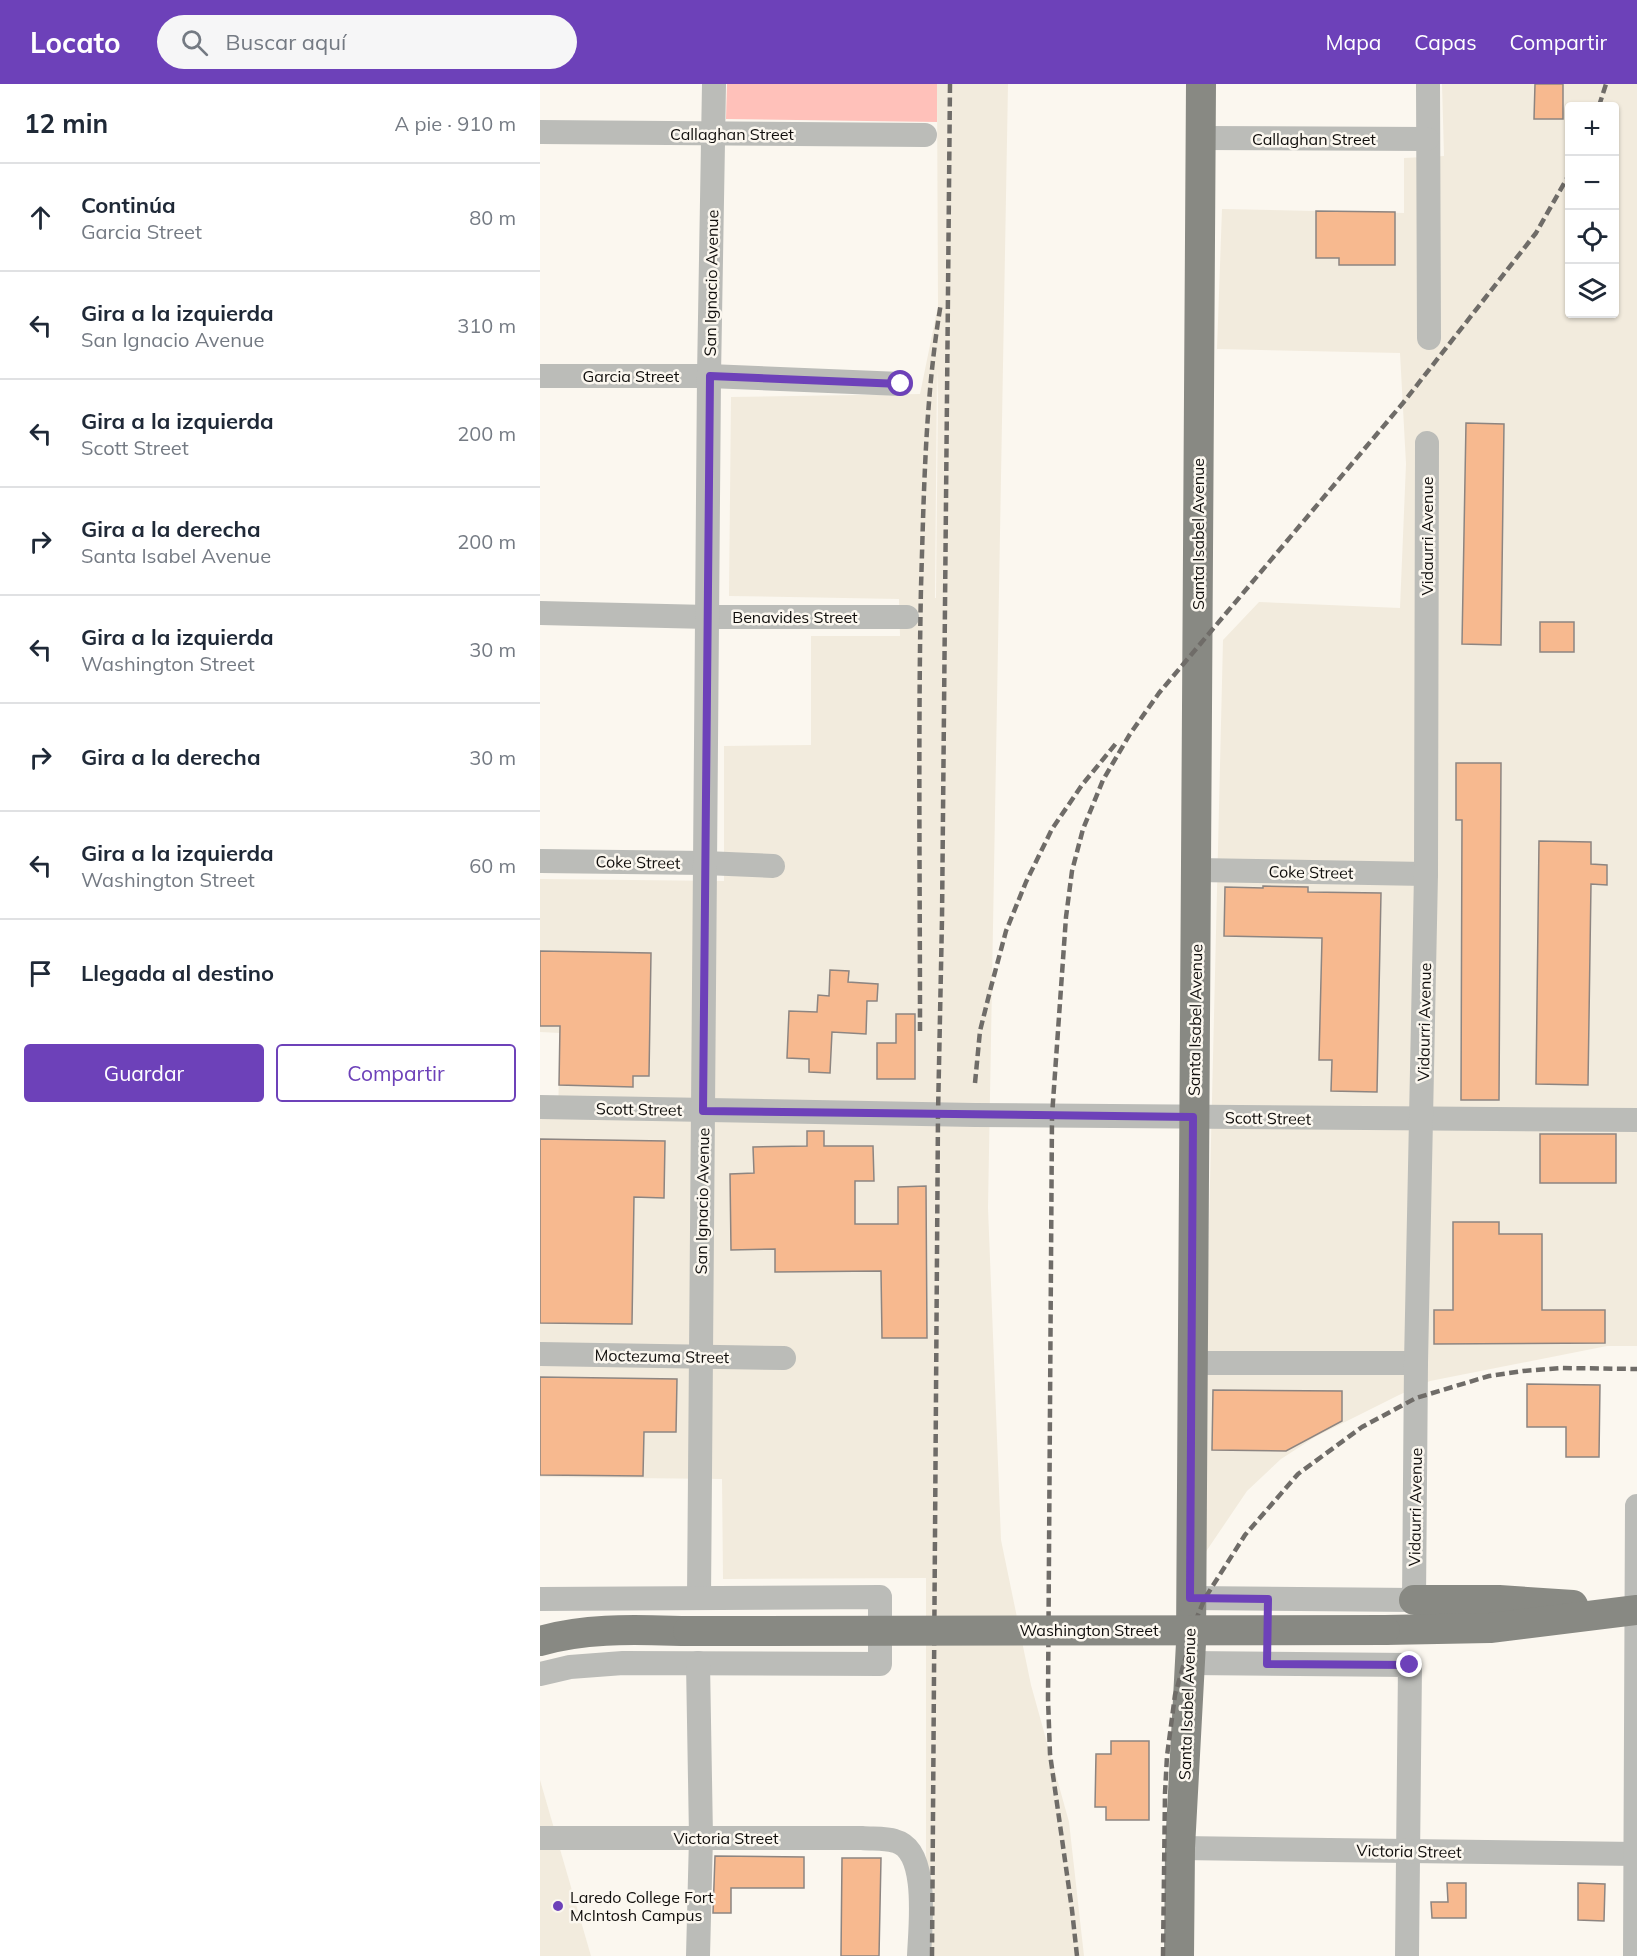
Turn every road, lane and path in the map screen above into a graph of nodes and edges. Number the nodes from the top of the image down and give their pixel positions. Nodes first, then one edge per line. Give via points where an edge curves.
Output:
1 (714, 84) edge
2 (1201, 84) edge
3 (1428, 84) edge
4 (540, 132) edge
5 (714, 134) junction
6 (925, 135) dead end
7 (1201, 138) junction
8 (1428, 140) junction
9 (1429, 338) dead end
10 (540, 376) edge
11 (710, 376) junction
12 (901, 384) dead end
13 (1427, 443) dead end
14 (540, 613) edge
15 (708, 616) junction
16 (907, 617) dead end
17 (540, 861) edge
18 (705, 862) junction
19 (773, 866) dead end
20 (1197, 870) junction
21 (1426, 874) junction
22 (540, 1107) edge
23 (703, 1111) junction
24 (1193, 1117) junction
25 (1422, 1119) junction
26 (1637, 1119) edge
27 (540, 1354) edge
28 (701, 1357) junction
29 (784, 1358) dead end
30 (1192, 1363) junction
31 (1416, 1363) junction
32 (1637, 1506) edge
33 (699, 1598) junction
34 (1190, 1598) junction
35 (540, 1599) edge
36 (1268, 1599) junction
37 (1414, 1600) junction
38 (1636, 1610) edge
39 (540, 1641) edge
40 (698, 1663) junction
41 (1190, 1663) junction
42 (1267, 1664) junction
43 (540, 1674) edge
44 (701, 1837) junction
45 (540, 1838) edge
46 (1180, 1848) junction
47 (1407, 1851) junction
48 (1636, 1854) edge
49 (698, 1956) edge
50 (919, 1956) edge
51 (1179, 1956) edge
52 (1407, 1956) edge
53 (1635, 1956) edge

1 - 5 street, San Ignacio Avenue
2 - 7 main road, Santa Isabel Avenue
3 - 8 street
4 - 5 street, Callaghan Street
5 - 6 street, Callaghan Street
5 - 11 street, San Ignacio Avenue
7 - 8 street, Callaghan Street
7 - 20 main road, Santa Isabel Avenue
8 - 9 street
10 - 11 street, Garcia Street
11 - 12 street, Garcia Street
11 - 15 street, San Ignacio Avenue
13 - 21 street, Vidaurri Avenue
14 - 15 street, Benavides Street
15 - 16 street, Benavides Street
15 - 18 street, San Ignacio Avenue
17 - 18 street, Coke Street
18 - 19 street, Coke Street
18 - 23 street, San Ignacio Avenue
20 - 21 street, Coke Street
20 - 24 main road, Santa Isabel Avenue
21 - 25 street, Vidaurri Avenue
22 - 23 street, Scott Street
23 - 24 street, Scott Street
23 - 28 street, San Ignacio Avenue
24 - 25 street, Scott Street
24 - 30 main road, Santa Isabel Avenue
25 - 26 street, Scott Street
25 - 31 street, Vidaurri Avenue
27 - 28 street, Moctezuma Street
28 - 29 street, Moctezuma Street
28 - 33 street, San Ignacio Avenue
30 - 31 street
30 - 34 main road, Santa Isabel Avenue
31 - 37 street, Vidaurri Avenue
32 - 38 street
33 - 35 street
33 - 40 street via 880,1597 880,1664
34 - 36 street
34 - 41 main road, Santa Isabel Avenue
36 - 37 street
36 - 42 street
37 - 38 main road via 1499,1600
38 - 39 main road, Washington Street, bridge via 1490,1628 605,1630
38 - 48 street
40 - 43 street via 590,1665
40 - 44 street
41 - 42 street
41 - 46 main road, Santa Isabel Avenue
42 - 47 street via 1410,1665
44 - 45 street, Victoria Street
44 - 49 street
44 - 50 street, Victoria Street via 896,1841 910,1850 920,1878
46 - 47 street, Victoria Street
46 - 51 main road, Santa Isabel Avenue
47 - 48 street, Victoria Street
47 - 52 street
48 - 53 street

